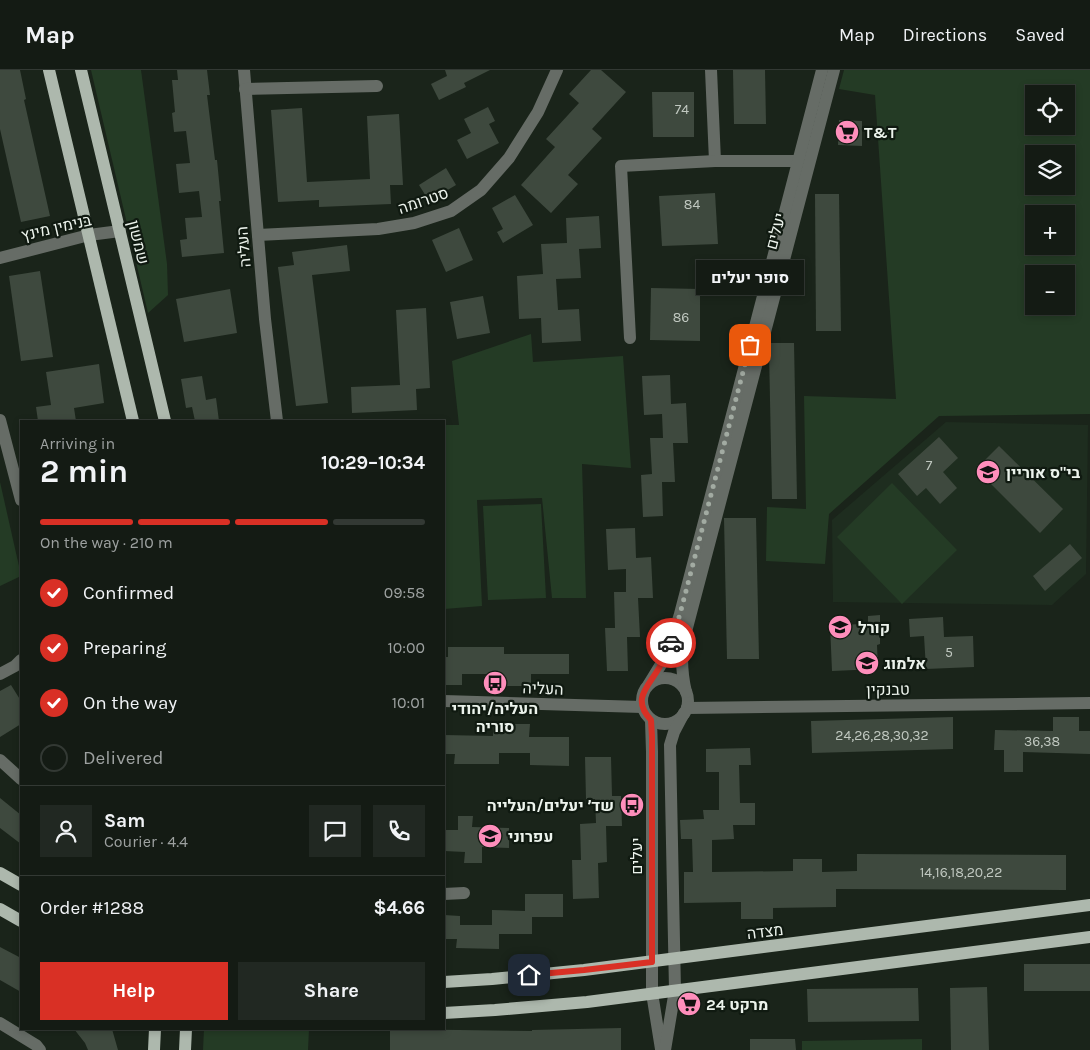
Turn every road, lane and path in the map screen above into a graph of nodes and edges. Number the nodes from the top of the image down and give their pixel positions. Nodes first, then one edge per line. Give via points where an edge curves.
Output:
1 (50, 70) edge
2 (81, 70) edge
3 (244, 70) edge
4 (557, 70) edge
5 (711, 70) edge
6 (822, 70) edge
7 (834, 70) edge
8 (376, 86) dead end
9 (245, 89) junction
10 (715, 161) junction
11 (798, 161) junction
12 (120, 231) junction
13 (89, 235) junction
14 (258, 235) junction
15 (0, 258) edge
16 (630, 338) dead end
17 (0, 420) edge
18 (133, 420) edge
19 (165, 420) edge
20 (277, 420) edge
21 (20, 496) edge
22 (20, 661) edge
23 (0, 674) edge
24 (649, 684) junction
25 (686, 692) junction
26 (445, 701) edge
27 (1090, 703) edge
28 (642, 707) junction
29 (686, 710) junction
30 (651, 720) junction
31 (0, 760) edge
32 (20, 777) edge
33 (0, 873) edge
34 (20, 884) edge
35 (445, 894) edge
36 (464, 894) dead end
37 (1090, 905) edge
38 (0, 909) edge
39 (20, 920) edge
40 (1090, 937) edge
41 (674, 959) junction
42 (652, 962) junction
43 (445, 982) edge
44 (675, 990) junction
45 (652, 993) junction
46 (445, 1013) edge
47 (0, 1023) edge
48 (155, 1030) edge
49 (186, 1030) edge
50 (40, 1050) edge
51 (154, 1050) edge
52 (185, 1050) edge
53 (663, 1050) edge

1 - 13 main road
2 - 12 main road, שמשון
3 - 9 street, העליה
4 - 14 street, סטרומה via 538,112 509,158 481,190 451,211 414,223 378,229
5 - 10 street
6 - 11 street, יעלים
7 - 25 street, יעלים via 683,643 681,658
8 - 9 street
9 - 14 street, העליה
10 - 11 street
10 - 16 street via 621,166
11 - 24 street, יעלים via 680,614 668,653
12 - 13 street, בנימין מינץ
12 - 19 main road, שמשון
13 - 15 street, בנימין מינץ
13 - 18 main road
14 - 20 street, העליה
17 - 21 street
22 - 23 street
24 - 25 street via 664,678 681,685
24 - 28 street via 644,690
25 - 29 street
26 - 28 street, העליה
27 - 29 street, טבנקין
28 - 30 street
29 - 30 street via 679,720 672,723
29 - 41 street via 670,745
30 - 42 street, יעלים
31 - 32 street
33 - 34 main road
35 - 36 street
37 - 41 main road, מצדה
38 - 39 main road
40 - 44 main road
41 - 42 main road, מצדה
41 - 44 street
42 - 43 main road, מצדה
42 - 45 street, יעלים
44 - 45 main road
44 - 53 street
45 - 46 main road via 587,1002
45 - 53 street, יעלים
47 - 50 street
48 - 51 main road
49 - 52 main road

